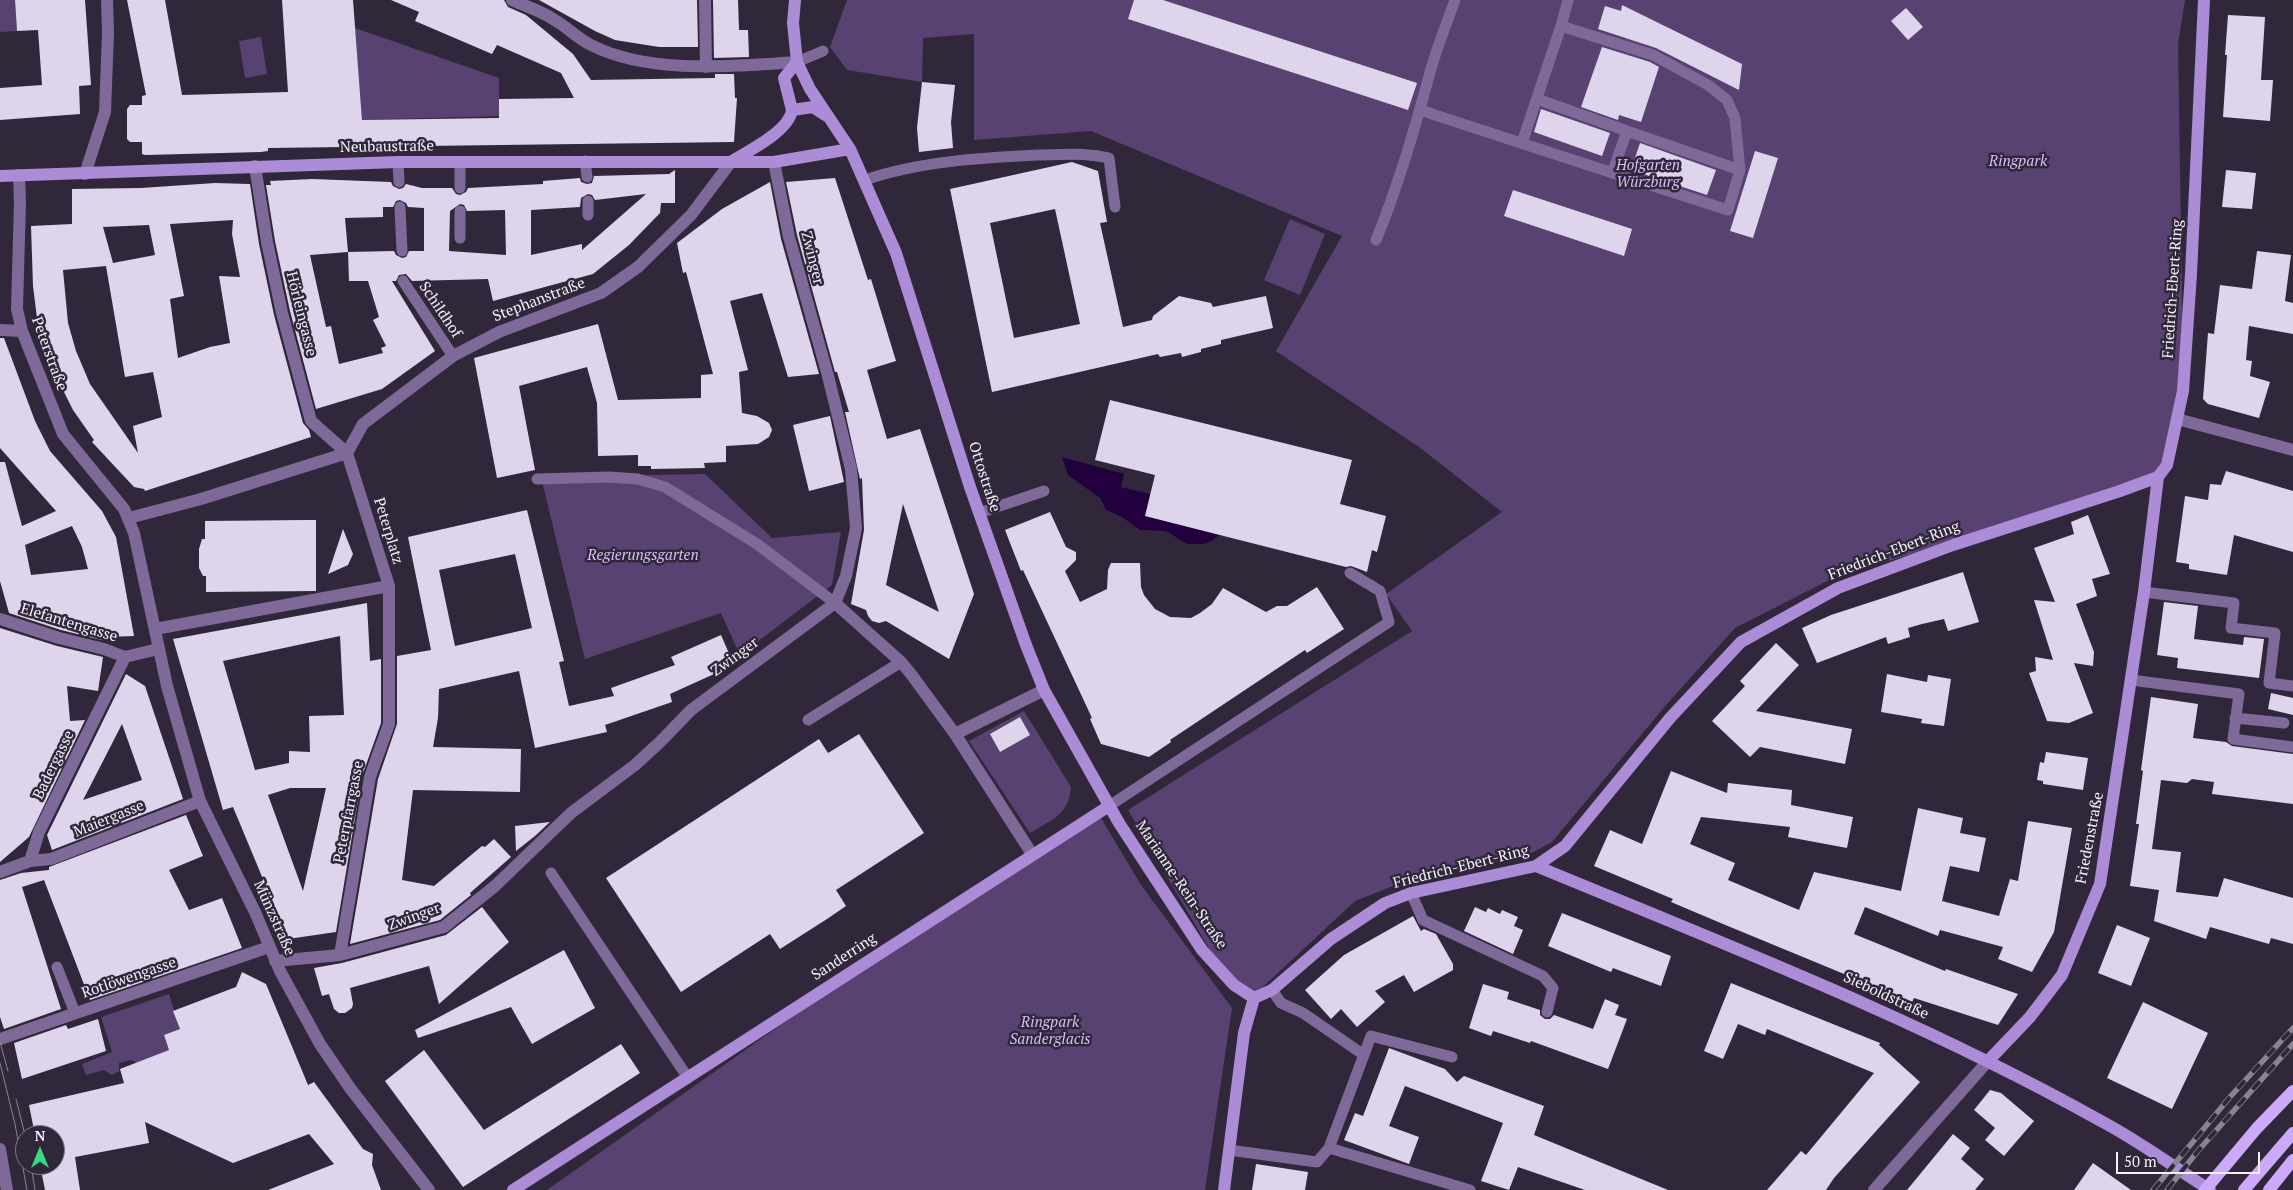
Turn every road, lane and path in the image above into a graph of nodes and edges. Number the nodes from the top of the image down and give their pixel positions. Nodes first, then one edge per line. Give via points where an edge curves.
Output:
1 (107, 0) edge
2 (512, 0) edge
3 (705, 0) edge
4 (795, 0) edge
5 (1455, 0) edge
6 (1568, 0) edge
7 (2204, 0) edge
8 (1561, 26) junction
9 (823, 51) dead end
10 (797, 62) junction
11 (706, 67) junction
12 (1536, 99) junction
13 (792, 110) junction
14 (1421, 110) junction
15 (827, 116) junction
16 (1626, 131) junction
17 (1522, 143) junction
18 (850, 149) junction
19 (585, 161) junction
20 (398, 162) junction
21 (460, 162) junction
22 (731, 162) junction
23 (774, 162) junction
24 (255, 166) junction
25 (1740, 170) junction
26 (1612, 173) junction
27 (85, 174) junction
28 (19, 175) junction
29 (0, 176) edge
30 (587, 177) dead end
31 (865, 180) junction
32 (399, 182) dead end
33 (460, 188) dead end
34 (588, 201) dead end
35 (400, 207) dead end
36 (1115, 207) dead end
37 (460, 211) dead end
38 (588, 215) dead end
39 (460, 238) dead end
40 (1376, 240) dead end
41 (402, 251) dead end
42 (403, 281) dead end
43 (0, 330) edge
44 (22, 331) junction
45 (453, 356) junction
46 (2177, 419) junction
47 (2293, 450) edge
48 (347, 453) junction
49 (2158, 477) junction
50 (538, 480) dead end
51 (1044, 491) dead end
52 (979, 513) junction
53 (129, 518) junction
54 (1350, 573) dead end
55 (388, 586) junction
56 (2144, 592) junction
57 (835, 603) junction
58 (0, 619) edge
59 (155, 629) junction
60 (158, 649) junction
61 (125, 657) junction
62 (901, 662) junction
63 (2131, 680) junction
64 (2293, 686) edge
65 (1044, 690) junction
66 (2235, 718) junction
67 (808, 720) dead end
68 (2284, 723) dead end
69 (955, 734) junction
70 (2293, 746) edge
71 (200, 801) junction
72 (1109, 806) junction
73 (1032, 854) junction
74 (30, 861) junction
75 (1536, 866) junction
76 (0, 872) edge
77 (551, 872) dead end
78 (1411, 893) junction
79 (269, 947) junction
80 (340, 955) junction
81 (275, 961) junction
82 (57, 967) dead end
83 (1272, 990) junction
84 (1254, 998) junction
85 (1547, 1012) dead end
86 (75, 1014) junction
87 (0, 1038) edge
88 (1364, 1055) junction
89 (1452, 1057) dead end
90 (1988, 1061) junction
91 (688, 1078) junction
92 (2293, 1091) edge
93 (2293, 1132) edge
94 (1330, 1148) junction
95 (0, 1149) edge
96 (1229, 1150) junction
97 (2293, 1160) edge
98 (2207, 1189) edge
99 (7, 1190) edge
100 (429, 1190) edge
101 (513, 1190) edge
102 (1224, 1190) edge
103 (1470, 1190) edge
104 (1874, 1190) edge
105 (2244, 1190) edge
106 (2269, 1190) edge

1 - 27 street via 105,112
2 - 11 street via 553,18 591,45 608,51 663,64
3 - 11 street
4 - 10 street, Ottostraße via 793,22
5 - 14 lane via 1429,75
6 - 8 lane
7 - 46 street, Friedrich-Ebert-Ring via 2191,274 2183,391
8 - 12 lane
8 - 25 lane via 1654,56 1727,100 1734,118
9 - 10 lane
10 - 11 street
10 - 13 street via 784,78
10 - 15 street, Ottostraße
12 - 16 lane
12 - 17 lane
13 - 15 street via 813,107
13 - 22 street via 791,116 771,138
14 - 17 lane
14 - 40 lane
15 - 18 street, Ottostraße
16 - 25 lane
16 - 26 lane
17 - 26 lane
18 - 23 street, Neubaustraße
18 - 31 street, Ottostraße
19 - 21 street, Neubaustraße
19 - 22 street, Neubaustraße
19 - 30 lane
20 - 21 street, Neubaustraße
20 - 24 street, Neubaustraße
20 - 32 lane
21 - 33 lane
22 - 23 street, Neubaustraße
22 - 45 street, Stephanstraße via 671,236 638,267 601,293 499,332
23 - 57 street, Zwinger via 789,237 851,469 856,528 846,576
24 - 27 street, Neubaustraße
24 - 48 street, Hörleingasse via 282,313 311,421
25 - 26 lane via 1728,210
27 - 28 street, Neubaustraße
28 - 29 street, Neubaustraße
28 - 44 street, Peterstraße via 17,309
31 - 36 lane via 923,166 1014,156 1090,153 1109,158
31 - 52 street, Ottostraße via 896,253
34 - 38 lane
35 - 41 lane
37 - 39 lane
42 - 45 lane, Schildhof
43 - 44 street
44 - 53 street, Peterstraße via 63,434
45 - 48 street, Stephanstraße via 363,424
46 - 47 street
46 - 49 street, Friedrich-Ebert-Ring via 2167,465
48 - 53 street
48 - 55 street, Peterplatz
49 - 56 street, Friedenstraße
49 - 75 street, Friedrich-Ebert-Ring via 1953,545 1838,588 1740,642 1670,718 1565,846
50 - 57 lane via 609,477 665,486 757,544
51 - 52 lane
52 - 65 street, Ottostraße
53 - 59 street
54 - 72 lane, Sanderring via 1380,591 1390,622
55 - 59 street, Peterplatz
55 - 80 street, Peterpfarrgasse via 389,724 370,777
56 - 63 street, Friedenstraße
56 - 64 lane via 2234,604 2232,628 2275,633 2269,683
57 - 62 street
57 - 80 street, Zwinger via 691,710 635,765 571,813 495,886 444,927
58 - 61 street, Elefantengasse via 104,648
59 - 60 street, Münzstraße
60 - 61 street, Elefantengasse
60 - 71 street, Münzstraße
61 - 74 street, Badergasse via 39,832
62 - 67 lane
62 - 69 street
63 - 66 lane via 2238,694
63 - 90 street, Friedenstraße via 2100,884 2062,975 2030,1017
65 - 69 street
65 - 72 street, Ottostraße
66 - 68 lane
66 - 70 lane via 2233,739
69 - 73 street
71 - 74 street, Maiergasse via 51,860
71 - 79 street, Münzstraße
72 - 73 street, Sanderring
72 - 84 street, Marianne-Rein-Straße via 1202,950 1234,985
73 - 91 street, Sanderring
74 - 76 street
75 - 78 street, Friedrich-Ebert-Ring
75 - 90 street, Sieboldstraße via 1804,976
77 - 91 lane
78 - 83 street, Friedrich-Ebert-Ring via 1385,903 1357,920
78 - 85 lane via 1423,920 1543,976 1553,988
79 - 81 street, Münzstraße
79 - 86 street, Rotlöwengasse
80 - 81 street, Zwinger
81 - 100 street, Münzstraße via 320,1044
82 - 86 lane
83 - 84 street, Friedrich-Ebert-Ring
83 - 88 lane via 1281,1003 1303,1013
84 - 96 street via 1244,1033
86 - 87 street, Rotlöwengasse
88 - 89 lane via 1371,1036
88 - 94 lane
90 - 98 street, Sieboldstraße via 2102,1121
90 - 104 street, Friedenstraße
91 - 101 street, Sanderring
92 - 98 main road via 2257,1128
93 - 105 main road
94 - 96 lane via 1317,1162
94 - 103 lane
95 - 99 street
96 - 102 street
97 - 106 main road

